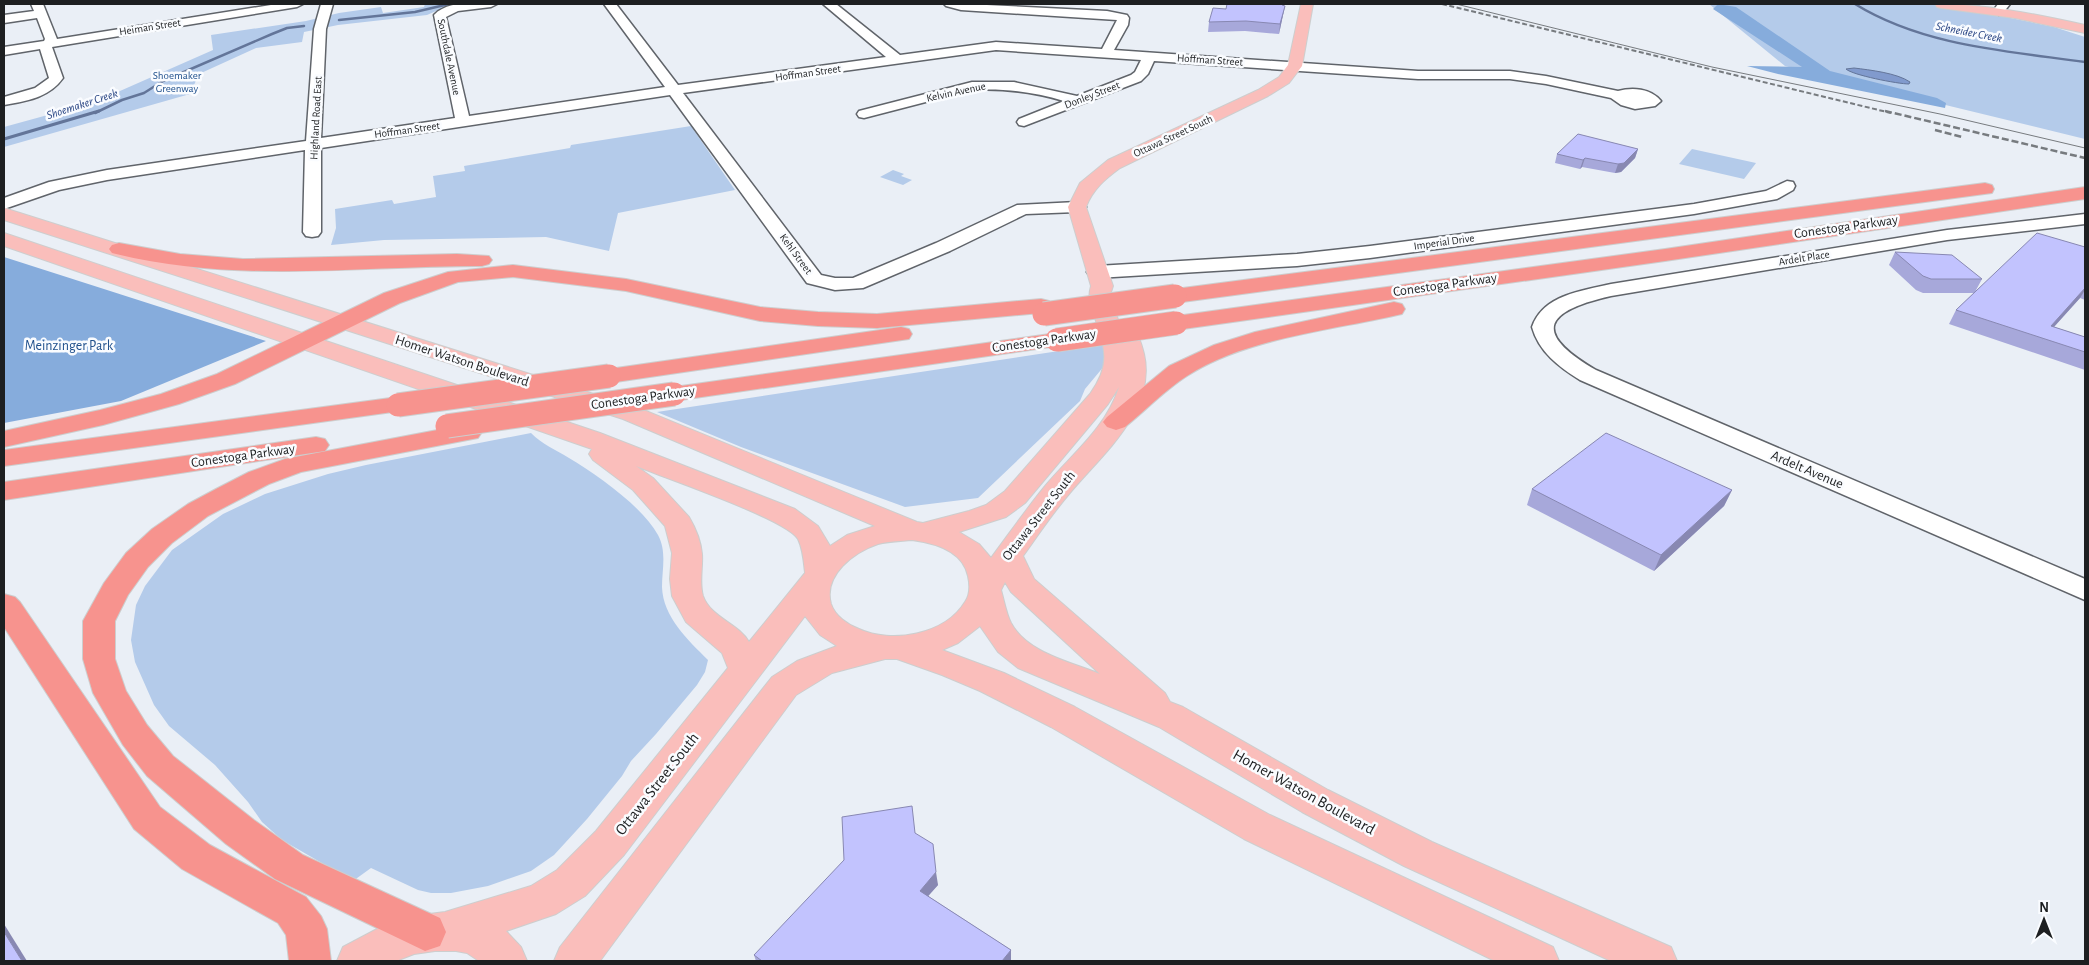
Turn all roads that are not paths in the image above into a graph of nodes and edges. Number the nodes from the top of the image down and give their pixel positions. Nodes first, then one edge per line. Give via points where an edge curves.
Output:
1 (297, 4) edge
2 (327, 4) edge
3 (491, 4) edge
4 (610, 4) edge
5 (829, 4) edge
6 (950, 4) edge
7 (1307, 4) edge
8 (1941, 4) edge
9 (2001, 7) edge
10 (39, 9) edge
11 (4, 19) edge
12 (2085, 29) edge
13 (49, 44) junction
14 (4, 51) edge
15 (1106, 53) junction
16 (1150, 56) junction
17 (898, 60) junction
18 (1295, 66) junction
19 (675, 90) junction
20 (1619, 95) dead end
21 (4, 101) edge
22 (1078, 101) junction
23 (864, 114) dead end
24 (463, 122) junction
25 (1024, 122) dead end
26 (313, 144) junction
27 (2085, 176) edge
28 (2066, 178) dead end
29 (1787, 186) dead end
30 (1999, 187) dead end
31 (2085, 193) edge
32 (4, 204) edge
33 (1077, 207) junction
34 (4, 214) edge
35 (2085, 219) edge
36 (312, 232) dead end
37 (4, 239) edge
38 (119, 249) junction
39 (1665, 255) junction
40 (1100, 279) junction
41 (626, 285) junction
42 (1042, 310) junction
43 (343, 323) junction
44 (1543, 332) joint
45 (296, 338) junction
46 (1116, 422) junction
47 (458, 429) junction
48 (4, 439) edge
49 (591, 439) junction
50 (4, 458) edge
51 (4, 490) edge
52 (918, 531) junction
53 (1008, 556) junction
54 (820, 574) junction
55 (985, 589) junction
56 (2085, 590) edge
57 (4, 605) edge
58 (891, 647) junction
59 (746, 669) junction
60 (1171, 717) junction
61 (436, 932) junction
62 (310, 961) edge
63 (358, 961) edge
64 (506, 961) edge
65 (575, 961) edge
66 (1538, 961) edge
67 (1656, 961) edge

1 - 13 street, Heiman Street
2 - 26 street, Highland Road East via 320,29
3 - 24 street, Southdale Avenue via 456,8 440,15
4 - 19 street, Kehl Street
5 - 17 street
6 - 15 street via 1123,18
7 - 18 main road
8 - 9 main road
9 - 12 main road
10 - 11 street
10 - 13 street via 51,40
13 - 14 street, Heiman Street
13 - 21 street via 46,47 56,78 53,83
15 - 16 street, Hoffman Street
15 - 17 street, Hoffman Street via 996,46
16 - 18 street, Hoffman Street
16 - 22 street, Donley Street via 1136,78
17 - 19 street, Hoffman Street
18 - 20 street, Hoffman Street via 1418,75 1510,75
18 - 33 main road, Ottawa Street South via 1284,80 1263,93 1114,164 1093,178
19 - 24 street, Hoffman Street
19 - 33 street, Kehl Street via 814,279 824,283 856,284 1023,209
22 - 23 street, Kelvin Avenue via 1022,85 989,84
22 - 25 street, Donley Street
24 - 26 street, Hoffman Street
26 - 32 street, Hoffman Street via 81,179
26 - 36 street, Highland Road East
27 - 28 highway
29 - 40 street, Imperial Drive via 1771,195 1694,209 1370,252
30 - 42 highway, Conestoga Parkway, bridge via 1202,292
31 - 39 highway, Conestoga Parkway
33 - 40 main road, Ottawa Street South
34 - 38 main road, Homer Watson Boulevard
35 - 44 street, Ardelt Place via 1947,235 1612,290 1579,297 1552,310 1542,323
37 - 45 main road
38 - 41 highway via 182,260 278,266 423,259 527,262 591,274
38 - 43 main road, Homer Watson Boulevard
39 - 46 highway via 1648,263 1361,315 1255,339 1222,350 1178,371
39 - 47 highway, Conestoga Parkway, bridge via 674,394 579,408 546,418
40 - 46 main road, Ottawa Street South via 1115,294 1134,366 1134,382
40 - 52 main road, Ottawa Street South via 1099,295 1116,348 1116,366 1113,379 1099,399 1015,498 978,518
41 - 42 highway via 760,314 818,320 877,320
41 - 43 highway via 513,271 455,276 392,298
42 - 50 highway, Conestoga Parkway, bridge via 609,376
43 - 45 highway
43 - 52 main road, Homer Watson Boulevard via 632,414
44 - 56 street, Ardelt Avenue via 1558,355 1588,375
45 - 48 highway via 226,379 170,399
45 - 49 main road
46 - 53 main road, Ottawa Street South via 1056,492
47 - 51 highway, Conestoga Parkway
47 - 61 highway via 295,465 259,478 198,510 162,536 132,568 99,621 99,659 110,693 160,766 240,832 289,867
49 - 54 main road via 797,521 808,530 817,549
49 - 59 main road via 604,457 643,484 680,524 687,553 684,579 688,596 697,614 736,647
52 - 54 main road via 866,538 847,547
52 - 55 main road via 945,537 970,552 984,573
53 - 55 main road, Ottawa Street South
53 - 60 main road via 1022,585
54 - 58 main road via 815,601 827,624 852,640
54 - 59 main road, Ottawa Street South
55 - 58 main road via 972,615 952,632 925,643
55 - 60 main road, Homer Watson Boulevard via 996,625 1009,644 1030,659
57 - 62 highway via 148,818 196,857 292,910 306,929
58 - 65 main road via 839,657 805,670 784,686
58 - 66 main road via 954,666 992,682 1063,717 1257,826
59 - 61 main road, Ottawa Street South via 610,844 571,882 542,901
60 - 67 main road, Homer Watson Boulevard via 1315,802 1418,854
61 - 63 main road, Ottawa Street South via 396,941
61 - 64 main road via 468,933 500,951

